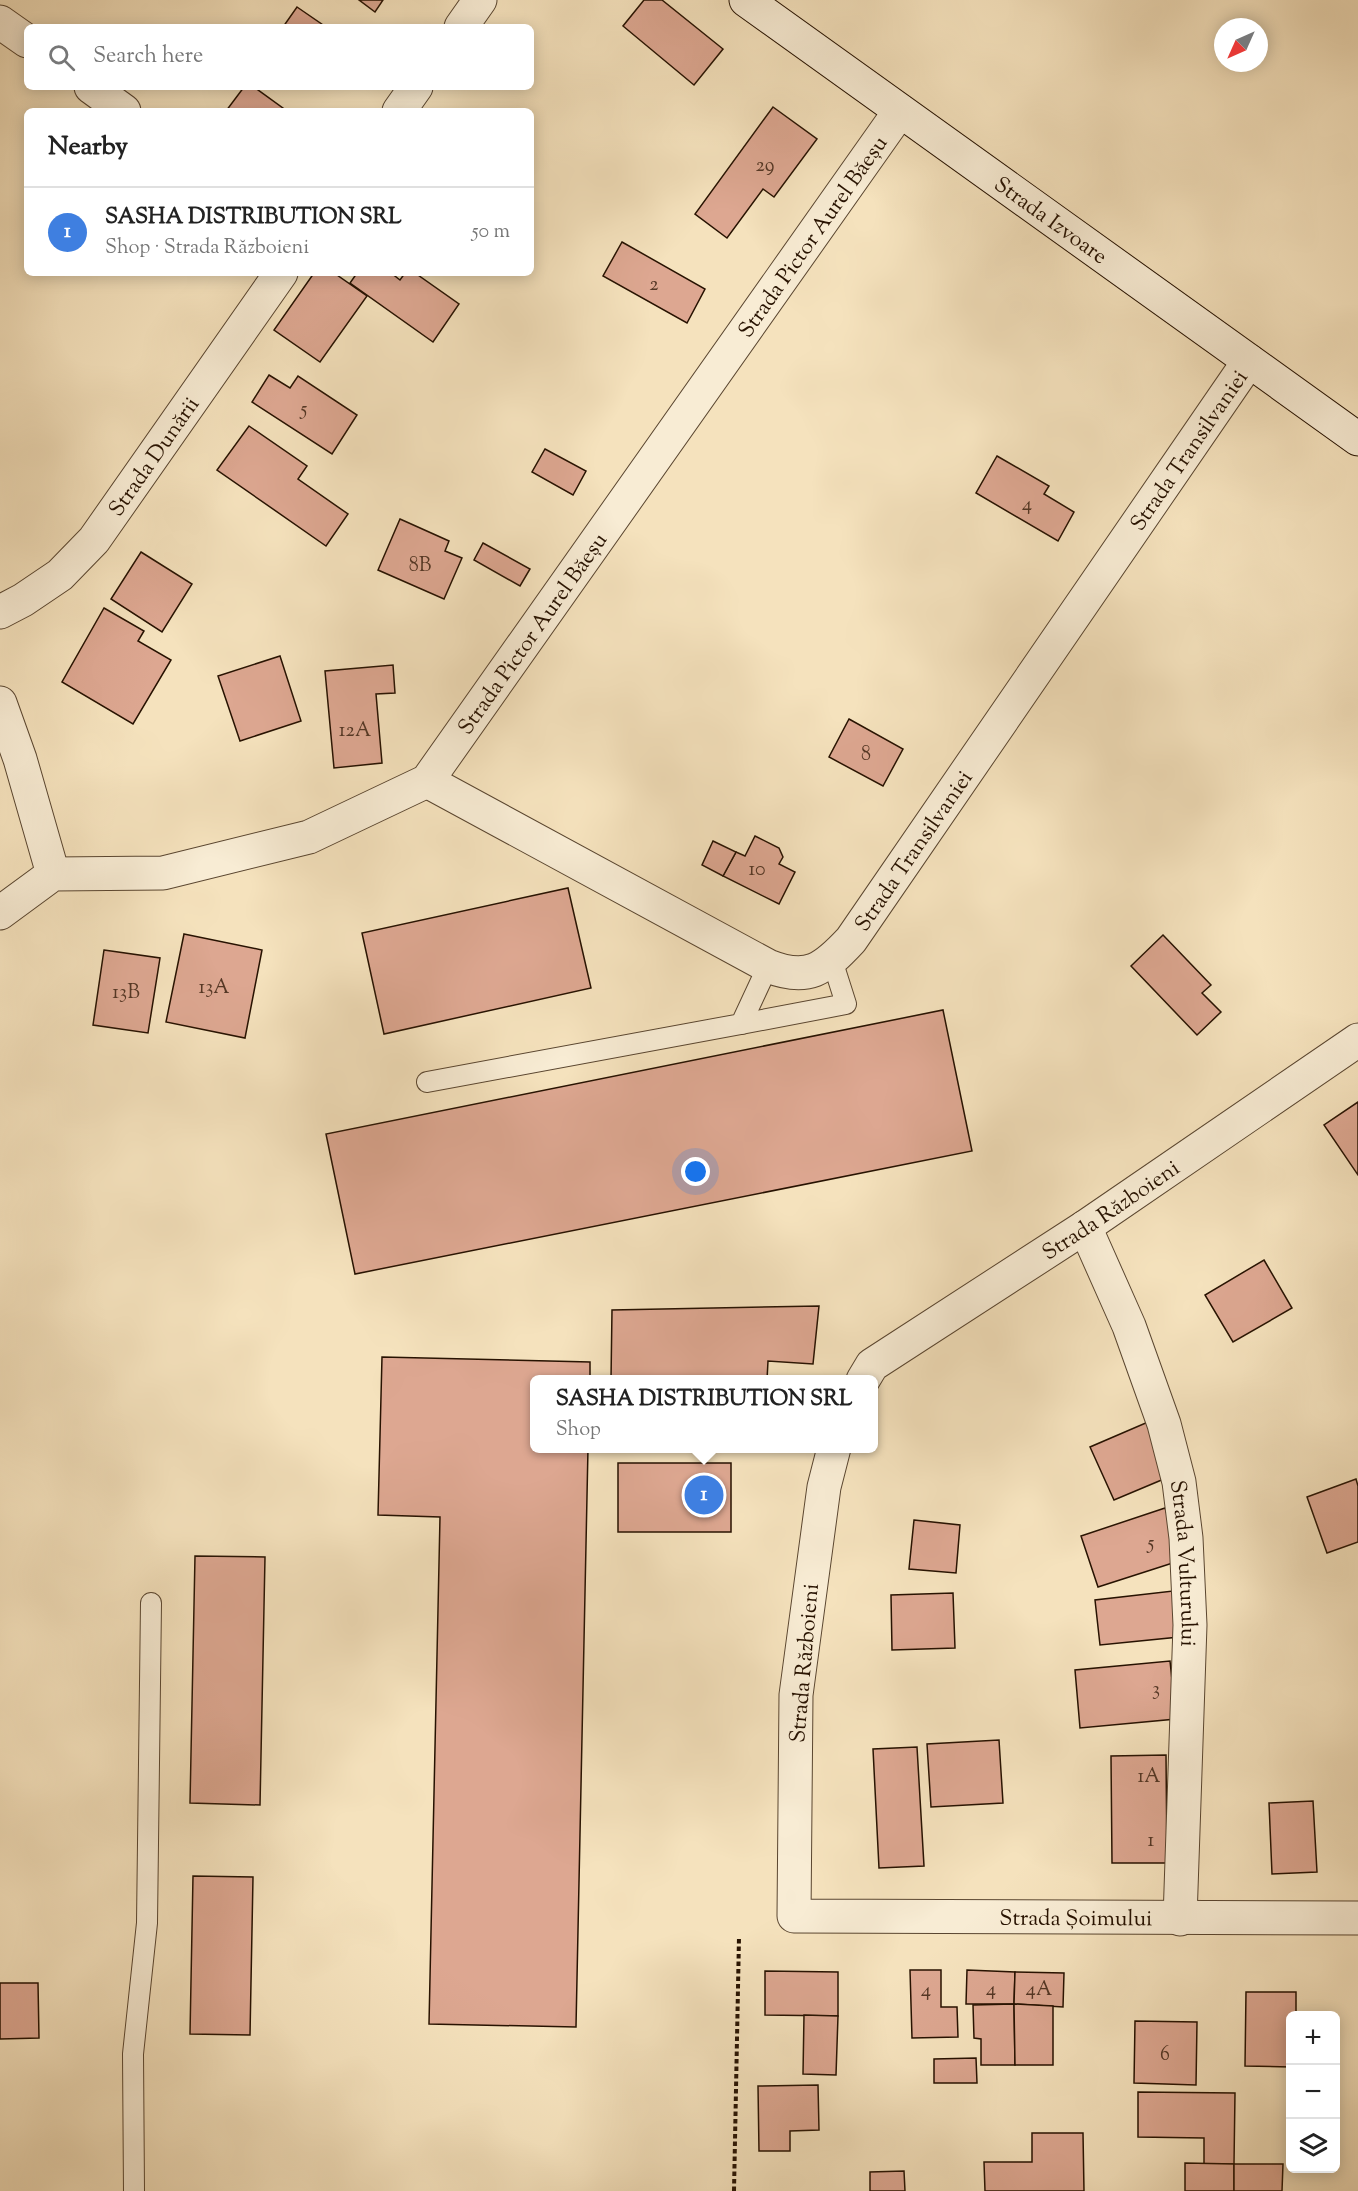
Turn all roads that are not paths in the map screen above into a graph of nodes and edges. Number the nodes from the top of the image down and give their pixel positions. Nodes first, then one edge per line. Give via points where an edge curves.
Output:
1 (480, 0) edge
2 (746, 0) edge
3 (0, 22) edge
4 (463, 24) edge
5 (24, 39) edge
6 (95, 90) edge
7 (414, 90) edge
8 (120, 108) edge
9 (401, 108) edge
10 (900, 111) junction
11 (279, 276) edge
12 (1249, 361) junction
13 (1358, 439) edge
14 (0, 612) edge
15 (0, 703) edge
16 (427, 781) junction
17 (53, 874) junction
18 (0, 913) edge
19 (832, 960) junction
20 (768, 966) junction
21 (741, 1024) junction
22 (1358, 1040) edge
23 (427, 1082) dead end
24 (1085, 1227) junction
25 (866, 1375) edge
26 (833, 1453) edge
27 (151, 1603) dead end
28 (794, 1916) joint
29 (1180, 1918) junction
30 (1358, 1918) edge
31 (134, 2191) edge

1 - 4 street
2 - 10 street, Strada Izvoare
3 - 5 street
6 - 8 street
7 - 9 street
10 - 12 street, Strada Izvoare
10 - 16 street, Strada Pictor Aurel Băeșu
11 - 14 street, Strada Dunării via 94,540 60,575
12 - 13 street, Strada Izvoare
12 - 19 street, Strada Transilvaniei via 851,940
15 - 17 street
16 - 17 street, Strada Pictor Aurel Băeșu via 309,837 163,873
16 - 20 street, Strada Transilvaniei
17 - 18 street
19 - 20 street, Strada Transilvaniei via 812,972 786,973
19 - 21 lane via 846,1004
20 - 21 lane
21 - 23 lane
22 - 24 street, Strada Războieni
24 - 25 street, Strada Războieni via 872,1365
24 - 29 street, Strada Vulturului via 1129,1326 1164,1424 1179,1482 1190,1625
26 - 28 street, Strada Războieni via 824,1487 796,1695
27 - 31 lane via 147,1923 133,2054
28 - 29 street, Strada Șoimului
29 - 30 street, Strada Șoimului

